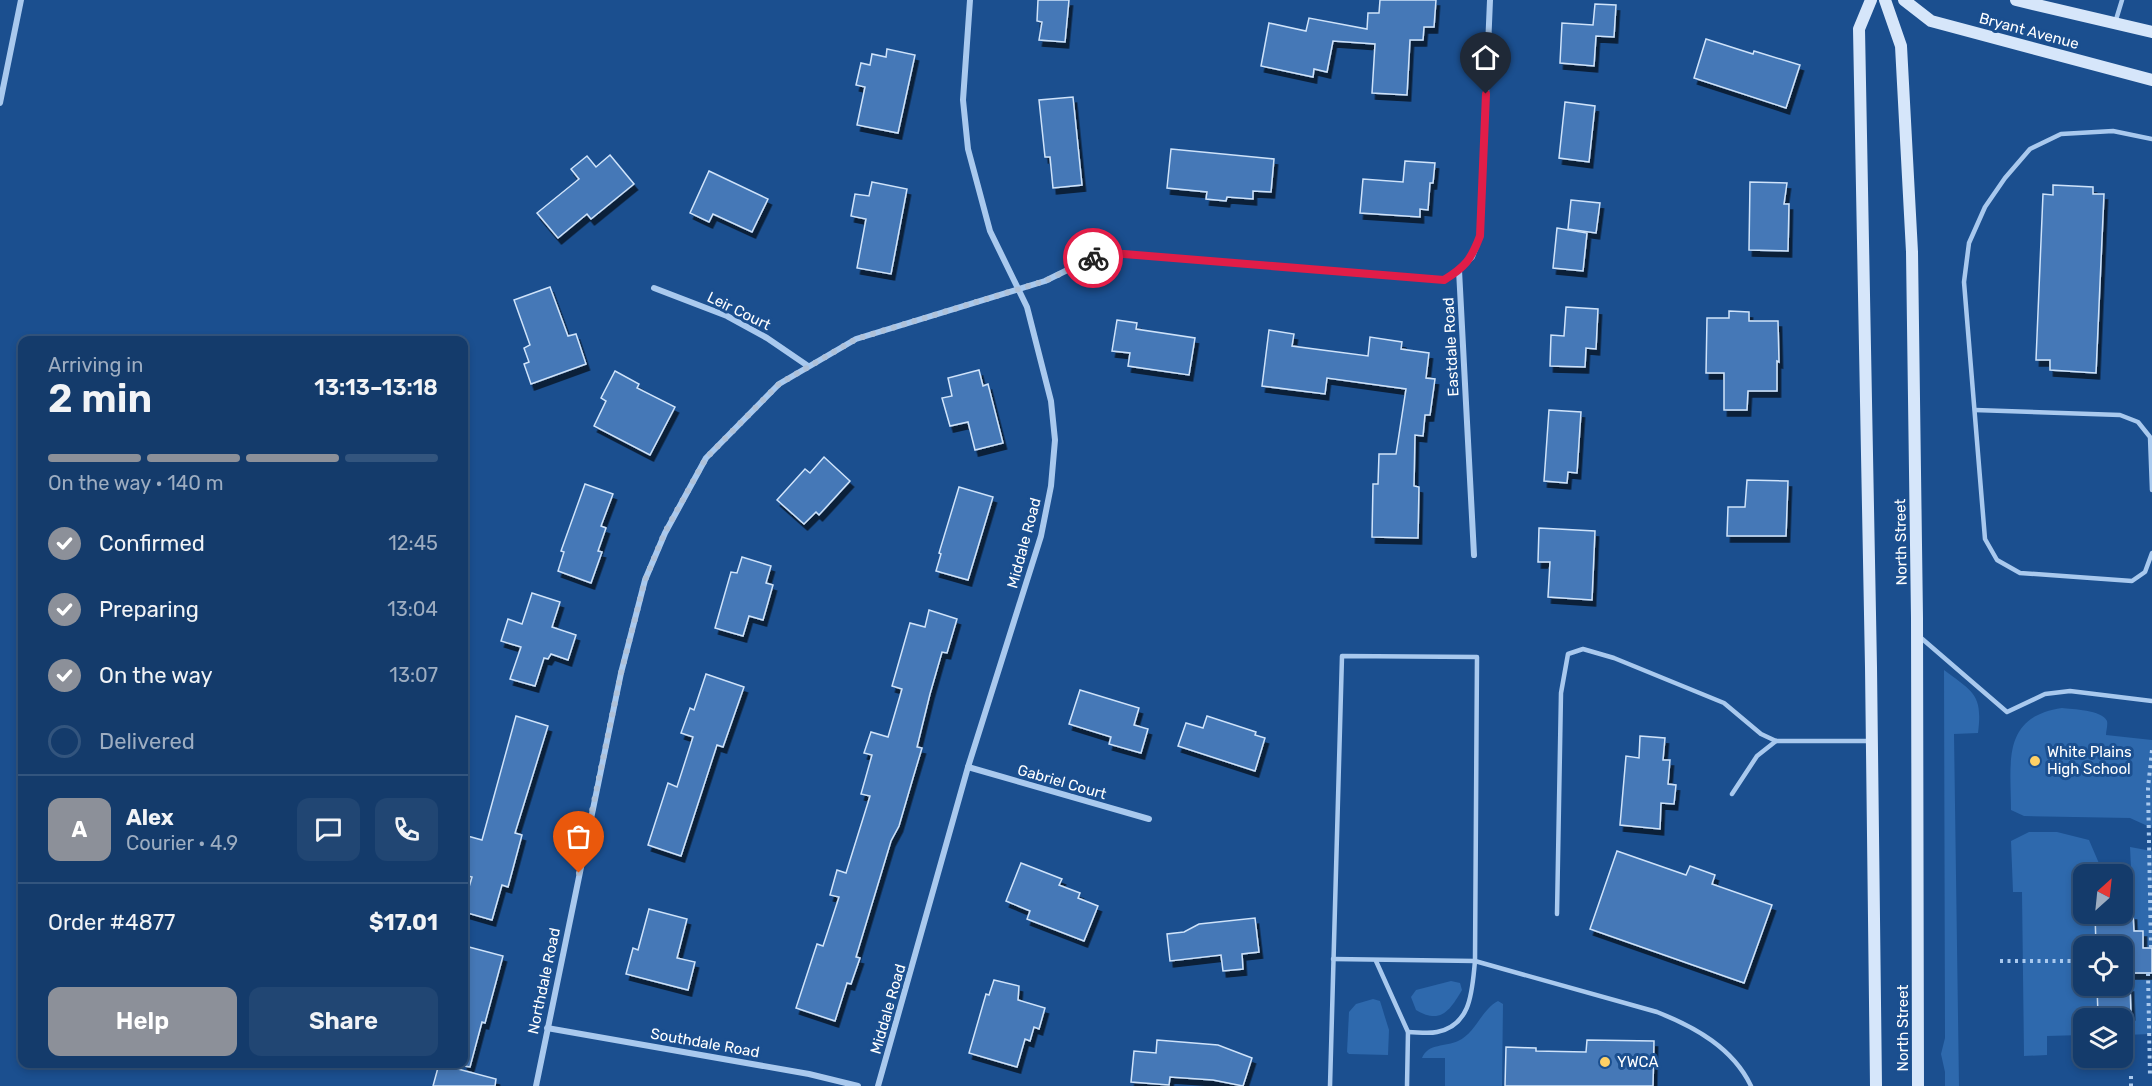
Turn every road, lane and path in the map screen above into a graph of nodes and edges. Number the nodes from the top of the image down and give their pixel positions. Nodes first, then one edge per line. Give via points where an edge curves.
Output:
1 (21, 0) edge
2 (970, 0) edge
3 (1490, 0) edge
4 (1871, 0) edge
5 (1885, 0) edge
6 (1904, 0) edge
7 (2016, 0) edge
8 (2122, 0) edge
9 (2115, 23) junction
10 (2152, 32) edge
11 (2152, 80) edge
12 (0, 103) edge
13 (2152, 139) edge
14 (1460, 270) junction
15 (654, 288) dead end
16 (1018, 289) junction
17 (808, 366) junction
18 (1974, 410) junction
19 (2152, 490) edge
20 (2152, 553) edge
21 (1474, 555) dead end
22 (1917, 634) junction
23 (2152, 701) edge
24 (1776, 741) junction
25 (1871, 741) junction
26 (2152, 750) edge
27 (968, 767) junction
28 (1732, 794) dead end
29 (1149, 819) dead end
30 (1557, 914) dead end
31 (2151, 948) edge
32 (1334, 959) junction
33 (1376, 961) junction
34 (1475, 961) junction
35 (2073, 961) edge
36 (2000, 962) dead end
37 (2148, 973) dead end
38 (546, 1028) junction
39 (1408, 1032) junction
40 (2131, 1076) dead end
41 (2150, 1076) dead end
42 (536, 1086) edge
43 (858, 1086) edge
44 (878, 1086) edge
45 (1330, 1086) edge
46 (1407, 1086) edge
47 (1751, 1086) edge
48 (1876, 1086) edge
49 (1918, 1086) edge
50 (2131, 1086) edge

1 - 12 street
2 - 16 street, Middale Road via 963,100 968,148 990,231
3 - 14 street via 1480,236 1472,257
4 - 25 main road, North Street via 1860,30
5 - 22 main road, North Street via 1901,46 1912,252
6 - 11 main road, Bryant Avenue via 1931,21
7 - 9 main road, Bryant Avenue
8 - 9 lane
9 - 10 main road, Bryant Avenue
13 - 18 lane via 2113,131 2061,134 2030,148 1985,207 1969,243 1964,282
14 - 16 street, Northdale Road via 1444,280 1100,254 1045,281
14 - 21 street, Eastdale Road
15 - 17 street, Leir Court via 727,316
16 - 17 street, Northdale Road via 856,339
16 - 27 street, Middale Road via 1051,401 1055,440 1051,486 1041,536
17 - 38 street, Northdale Road via 779,384 706,458 665,532 645,580 621,673
18 - 19 lane via 2120,415 2138,422 2150,437
18 - 20 lane via 1985,539 1997,560 2020,573 2132,581 2145,572
22 - 23 lane via 2007,712 2045,694 2070,691
22 - 49 main road, North Street
24 - 25 lane
24 - 28 lane via 1757,756
24 - 30 lane via 1761,734 1724,703 1614,658 1583,649 1568,654 1561,693
25 - 48 main road, North Street
26 - 31 path via 2148,788
27 - 29 street, Gabriel Court
27 - 44 street, Middale Road
32 - 33 lane
32 - 34 lane via 1342,656 1477,657
32 - 45 lane
33 - 34 lane
33 - 39 lane
34 - 39 lane via 1470,1002 1462,1018 1435,1033
34 - 47 lane via 1680,1021 1713,1040 1731,1056
35 - 36 path
37 - 41 path
38 - 42 street, Northdale Road
38 - 43 street, Southdale Road
39 - 46 lane
40 - 50 path

